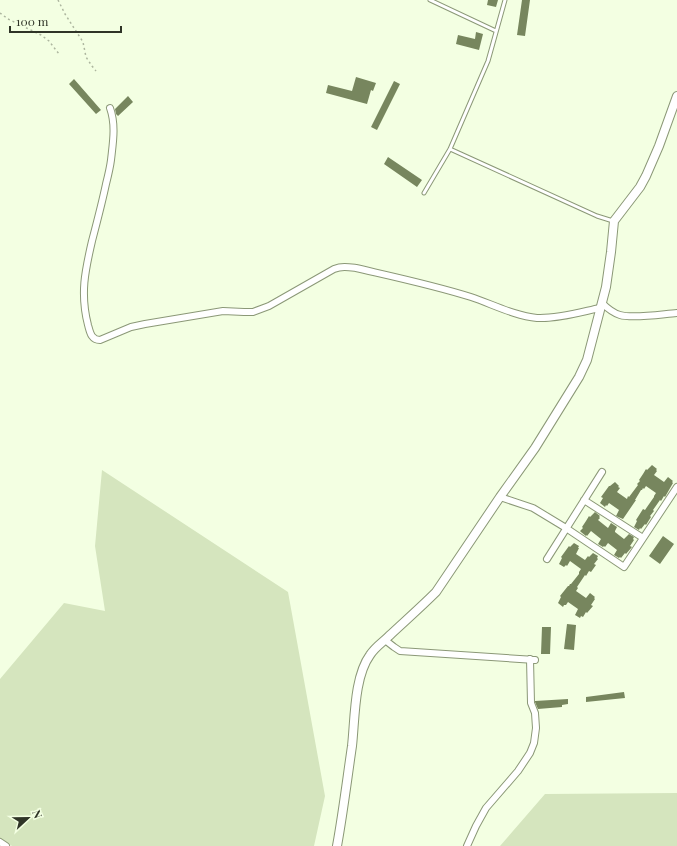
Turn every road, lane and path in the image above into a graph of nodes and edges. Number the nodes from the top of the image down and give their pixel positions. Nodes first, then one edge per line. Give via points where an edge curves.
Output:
1 (58, 0) edge
2 (430, 0) edge
3 (504, 0) edge
4 (0, 13) edge
5 (496, 31) junction
6 (59, 54) dead end
7 (96, 71) dead end
8 (677, 96) edge
9 (110, 108) dead end
10 (450, 149) junction
11 (424, 193) dead end
12 (614, 221) junction
13 (601, 306) junction
14 (677, 313) edge
15 (602, 472) dead end
16 (677, 487) edge
17 (500, 497) junction
18 (584, 500) junction
19 (566, 528) junction
20 (643, 538) junction
21 (547, 559) dead end
22 (385, 640) junction
23 (0, 842) edge
24 (6, 846) edge
25 (336, 846) edge
26 (467, 846) edge

1 - 7 path via 83,42 86,57
2 - 5 lane
3 - 5 lane
4 - 6 path via 41,34
5 - 10 lane via 488,61
8 - 12 street via 646,176
9 - 13 street via 114,118 111,161 87,260 84,283 84,308 90,333 96,340 146,324 223,311 259,310 334,269 347,266 442,288 538,318 562,316
10 - 11 lane
10 - 12 lane via 597,216
12 - 13 street via 606,287
13 - 14 street via 621,315
13 - 17 street via 587,360 579,377 535,448
15 - 18 street
16 - 20 street
17 - 19 street via 533,508
17 - 22 street via 436,592
18 - 19 street
18 - 20 street
19 - 20 street via 624,567
19 - 21 street
22 - 25 street via 370,654 357,693 345,796
22 - 26 street via 400,650 533,660 531,703 535,713 534,743 518,771 486,808
23 - 24 street

